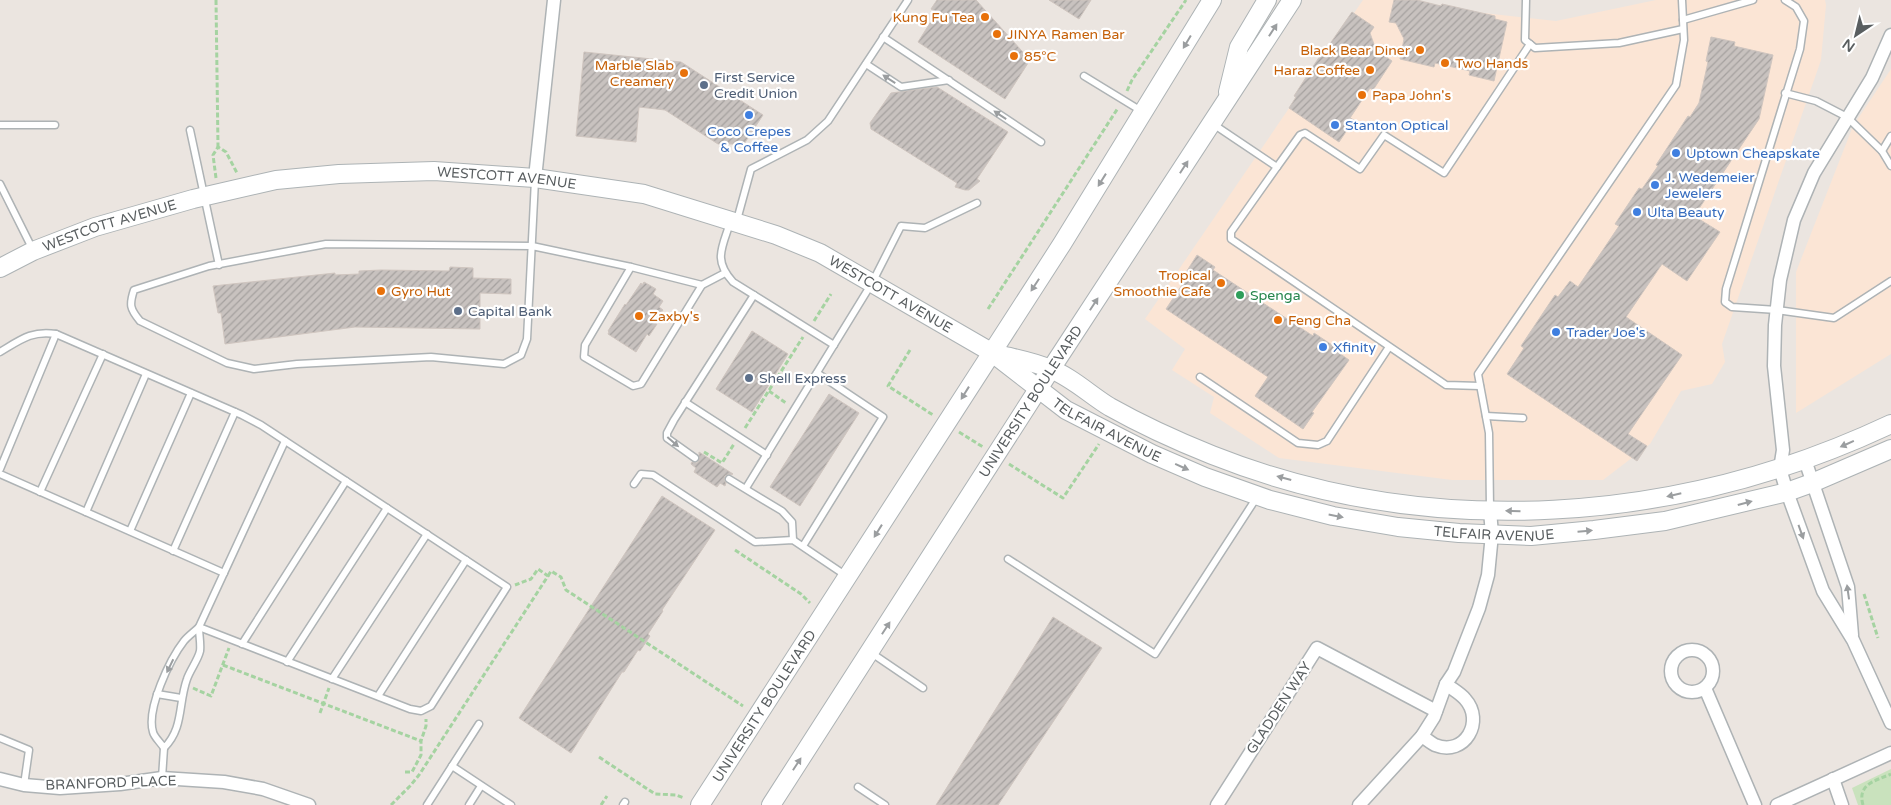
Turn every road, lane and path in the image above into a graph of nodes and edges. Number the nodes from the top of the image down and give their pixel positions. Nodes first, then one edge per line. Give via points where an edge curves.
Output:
1 (216, 0) edge
2 (554, 0) edge
3 (908, 0) edge
4 (1186, 0) edge
5 (1212, 0) edge
6 (1268, 0) edge
7 (1292, 0) edge
8 (1526, 0) edge
9 (1682, 0) edge
10 (1753, 0) edge
11 (1785, 0) edge
12 (1683, 20) junction
13 (1683, 29) junction
14 (1891, 35) edge
15 (884, 37) junction
16 (1530, 44) junction
17 (866, 64) junction
18 (1084, 76) dead end
19 (948, 80) junction
20 (1132, 80) dead end
21 (1785, 93) junction
22 (1224, 107) junction
23 (1144, 113) junction
24 (1112, 116) dead end
25 (1847, 117) junction
26 (1213, 124) junction
27 (0, 125) edge
28 (55, 125) dead end
29 (190, 130) dead end
30 (1891, 136) edge
31 (1041, 142) dead end
32 (218, 147) junction
33 (1882, 151) junction
34 (1891, 166) edge
35 (1277, 167) junction
36 (535, 178) junction
37 (0, 184) edge
38 (242, 188) junction
39 (211, 195) junction
40 (977, 204) dead end
41 (734, 221) junction
42 (532, 246) junction
43 (33, 251) junction
44 (219, 264) junction
45 (631, 267) junction
46 (0, 268) edge
47 (725, 272) junction
48 (1891, 281) edge
49 (872, 283) junction
50 (702, 285) junction
51 (831, 294) dead end
52 (754, 295) junction
53 (988, 308) dead end
54 (1777, 310) junction
55 (808, 329) junction
56 (56, 334) junction
57 (834, 345) junction
58 (1389, 347) junction
59 (910, 350) dead end
60 (0, 352) edge
61 (991, 352) junction
62 (102, 354) junction
63 (1051, 369) junction
64 (817, 373) junction
65 (146, 374) junction
66 (1200, 377) dead end
67 (1480, 386) junction
68 (1039, 389) junction
69 (769, 391) junction
70 (191, 393) junction
71 (685, 402) junction
72 (795, 409) junction
73 (235, 412) junction
74 (1486, 416) junction
75 (1523, 418) dead end
76 (946, 423) junction
77 (1891, 424) edge
78 (739, 437) junction
79 (285, 441) junction
80 (1099, 444) dead end
81 (1891, 449) edge
82 (767, 455) junction
83 (693, 456) joint
84 (996, 456) junction
85 (1804, 460) junction
86 (0, 469) edge
87 (1780, 469) junction
88 (0, 474) edge
89 (729, 479) dead end
90 (346, 481) junction
91 (1812, 483) junction
92 (634, 484) dead end
93 (746, 488) junction
94 (40, 492) junction
95 (1787, 492) junction
96 (1258, 496) junction
97 (387, 508) junction
98 (1490, 511) junction
99 (86, 512) junction
100 (130, 531) junction
101 (427, 534) junction
102 (1492, 534) junction
103 (793, 540) junction
104 (803, 546) junction
105 (735, 550) dead end
106 (173, 551) junction
107 (1008, 559) dead end
108 (466, 560) junction
109 (224, 573) junction
110 (548, 576) junction
111 (848, 577) junction
112 (507, 587) junction
113 (810, 603) dead end
114 (199, 627) junction
115 (232, 640) junction
116 (1853, 640) junction
117 (242, 644) junction
118 (870, 652) junction
119 (287, 662) junction
120 (223, 665) junction
121 (332, 679) junction
122 (1446, 684) junction
123 (923, 688) dead end
124 (1704, 688) dead end
125 (157, 694) junction
126 (211, 696) dead end
127 (378, 696) junction
128 (181, 698) junction
129 (324, 704) junction
130 (743, 706) dead end
131 (426, 708) junction
132 (1436, 711) junction
133 (320, 713) dead end
134 (1891, 723) edge
135 (479, 724) dead end
136 (1422, 736) junction
137 (0, 738) edge
138 (421, 741) junction
139 (164, 748) junction
140 (1891, 752) edge
141 (599, 757) dead end
142 (452, 766) junction
143 (404, 772) dead end
144 (412, 772) junction
145 (1891, 774) edge
146 (418, 775) junction
147 (162, 778) junction
148 (0, 779) edge
149 (1833, 779) junction
150 (24, 785) junction
151 (481, 786) junction
152 (858, 787) dead end
153 (607, 796) dead end
154 (692, 802) edge
155 (309, 805) edge
156 (391, 805) edge
157 (427, 805) edge
158 (469, 805) edge
159 (511, 805) edge
160 (601, 805) edge
161 (771, 805) edge
162 (885, 805) edge
163 (1217, 805) edge
164 (1359, 805) edge
165 (1755, 805) edge
166 (1777, 805) edge
167 (1842, 805) edge
168 (1863, 805) edge

1 - 32 path
2 - 36 street
3 - 15 lane
4 - 20 path
5 -> 23 street, UNIVERSITY BOULEVARD
6 - 22 street via 1239,47
22 -> 7 street, UNIVERSITY BOULEVARD
8 - 16 lane via 1525,40
9 - 12 lane
10 - 12 lane
11 - 21 lane via 1796,7 1804,20 1800,49
12 - 13 lane
13 - 16 lane via 1619,42 1535,48
13 - 67 lane via 1676,85 1478,374
14 - 25 street via 1872,78
15 - 17 lane
15 - 19 lane
16 - 35 lane via 1444,173 1384,134 1360,170 1305,133 1300,135
19 -> 17 lane via 901,87
17 - 41 lane via 828,121 807,140 751,169
18 - 23 lane
31 -> 19 lane
21 - 25 lane via 1816,101
21 - 54 lane via 1726,289 1725,302 1732,307
22 - 26 street, UNIVERSITY BOULEVARD
23 -> 61 street, UNIVERSITY BOULEVARD
24 - 53 path
25 - 33 lane
25 - 54 street via 1814,173 1794,220 1780,280
26 - 35 lane
63 -> 26 street, UNIVERSITY BOULEVARD
27 - 28 lane
29 - 39 lane
30 - 33 lane
32 - 38 path via 233,163
32 - 39 path via 213,155
33 - 34 lane
35 - 58 lane via 1231,232 1231,239
36 - 38 street, WESTCOTT AVENUE via 434,172 340,174 276,180
36 - 41 street, WESTCOTT AVENUE via 644,194
36 - 42 lane
37 - 43 lane
38 - 39 street, WESTCOTT AVENUE
39 - 43 street, WESTCOTT AVENUE via 95,227
39 - 44 lane
40 - 49 lane via 925,228 901,226
41 - 47 lane via 720,258
41 - 49 street, WESTCOTT AVENUE via 820,253
42 - 44 lane via 326,244
42 - 44 lane via 527,338 521,355 504,364 431,357 254,369 227,363 140,321 132,311 134,290
42 - 45 lane
43 - 46 street, WESTCOTT AVENUE
45 - 50 lane
45 - 50 lane via 585,345 584,357 633,386 641,384
47 - 50 lane
47 - 52 lane via 733,282
48 - 54 lane via 1834,318
49 - 57 lane
49 - 61 street, WESTCOTT AVENUE
51 - 55 path
52 - 55 lane
52 - 71 lane
54 - 87 street via 1774,366 1783,450
55 - 57 lane
55 - 69 path
56 - 60 lane via 32,334
56 - 62 lane
56 - 86 lane
57 - 64 lane
58 - 66 lane via 1327,441 1318,445 1298,443
58 - 67 lane via 1446,385
59 - 76 path via 888,386
61 - 63 street, TELFAIR AVENUE
61 - 68 street, TELFAIR AVENUE
61 -> 76 street, UNIVERSITY BOULEVARD
62 - 65 lane
62 - 94 lane
63 - 68 street, UNIVERSITY BOULEVARD
98 -> 63 street, TELFAIR AVENUE via 1353,496 1269,474 1212,455 1170,436 1110,407
64 - 72 lane
64 - 104 lane via 883,417
65 - 70 lane
65 - 99 lane
67 - 74 lane
68 - 84 street, UNIVERSITY BOULEVARD
68 -> 96 street, TELFAIR AVENUE via 1066,410 1152,454
69 - 72 path
69 - 78 path
70 - 73 lane
70 - 100 lane
71 - 78 lane
71 -> 83 lane via 667,438
72 - 82 lane
73 - 79 lane
73 - 106 lane
74 - 75 lane
74 - 98 lane
76 - 84 path
76 -> 111 street, UNIVERSITY BOULEVARD
77 -> 85 street, TELFAIR AVENUE
78 - 82 lane
78 - 83 path via 722,463 697,448
79 - 90 lane
79 - 109 lane
80 - 84 path via 1063,498
81 - 91 street, TELFAIR AVENUE
82 - 93 lane
118 -> 84 street, UNIVERSITY BOULEVARD
85 - 87 street, TELFAIR AVENUE
85 - 91 street
87 - 95 street
87 -> 98 street, TELFAIR AVENUE via 1664,498 1594,508
88 - 94 lane
89 - 93 lane
90 - 97 lane
90 - 117 lane
91 - 95 street, TELFAIR AVENUE
116 -> 91 street via 1848,587
92 - 103 lane via 641,474 654,475 755,542
93 - 103 lane via 782,511 792,522
94 - 99 lane
102 -> 95 street, TELFAIR AVENUE via 1540,535 1665,521
95 -> 116 street via 1823,591
96 -> 102 street, TELFAIR AVENUE via 1333,516 1379,524
96 - 107 lane via 1155,654
97 - 101 lane
97 - 119 lane
98 - 102 street
99 - 100 lane
100 - 106 lane
101 - 108 lane
101 - 121 lane
102 - 122 street via 1488,575 1479,608 1454,672
103 - 104 lane
104 - 111 lane
105 - 113 path
106 - 109 lane
108 - 112 lane
108 - 127 lane
109 - 114 lane
110 - 112 path via 538,569 532,579
110 - 130 path via 551,570 560,577 566,590
110 - 146 path
111 - 154 street, UNIVERSITY BOULEVARD
112 - 131 lane via 431,706
114 - 115 lane
114 -> 125 lane via 185,639
114 - 128 lane via 200,651
115 - 117 lane
115 - 120 path
116 - 134 street
117 - 119 lane
118 - 123 lane
161 -> 118 street, UNIVERSITY BOULEVARD
119 - 121 lane
120 - 126 path
120 - 129 path
121 - 127 lane
121 - 129 path
122 - 132 street
122 - 136 street via 1466,699 1474,720 1472,731 1459,746 1449,748 1435,745
124 - 165 street
125 - 128 lane
125 - 139 lane via 152,715 153,733
127 - 131 lane via 410,709
128 - 139 lane via 178,726
129 - 133 path
129 - 138 path
131 - 138 path via 426,726
132 - 136 street
132 - 163 street, GLADDEN WAY via 1317,648
135 - 142 lane
136 - 164 street
137 - 150 lane via 29,750
138 - 144 path via 421,755
139 - 147 lane
140 - 149 street
141 - 154 path via 655,794 676,795
142 - 151 lane
142 - 157 lane
143 - 144 path
144 - 146 path
145 - 168 path via 1862,790
146 - 156 path
147 - 150 street, BRANFORD PLACE via 60,788
147 - 155 street, BRANFORD PLACE via 224,782 263,789
148 - 150 street, BRANFORD PLACE
149 - 166 street
149 - 167 street
151 - 158 lane
151 - 159 lane
152 - 162 lane
153 - 160 path

